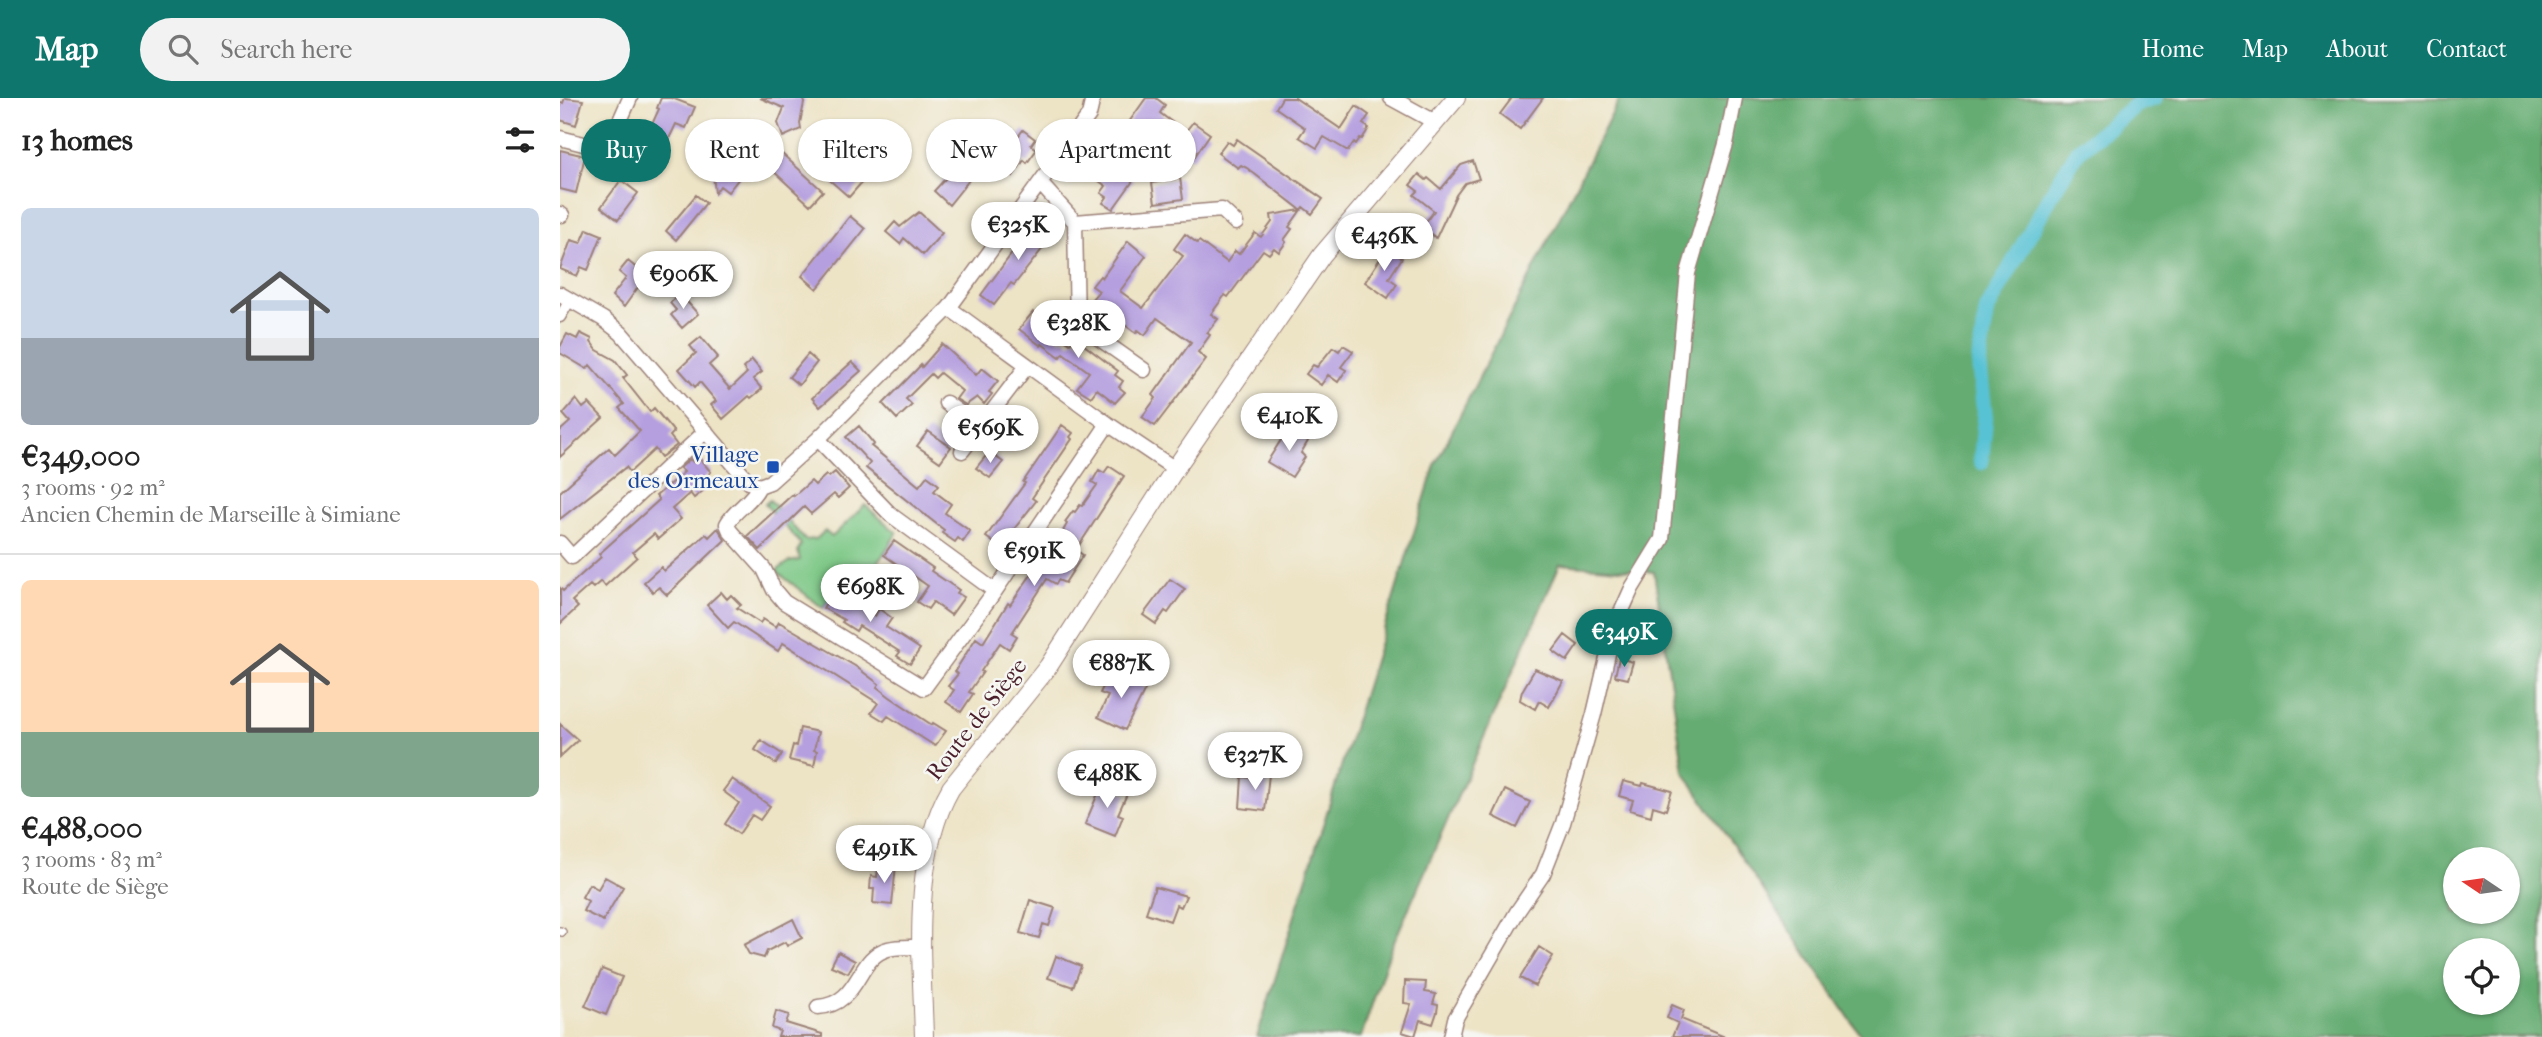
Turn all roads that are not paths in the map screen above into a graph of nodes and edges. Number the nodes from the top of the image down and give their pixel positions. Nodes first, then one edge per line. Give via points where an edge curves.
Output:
1 (630, 98) edge
2 (1093, 98) edge
3 (1391, 98) edge
4 (1456, 98) edge
5 (1735, 98) edge
6 (1435, 122) junction
7 (560, 138) edge
8 (1040, 183) junction
9 (1075, 222) junction
10 (1236, 223) dead end
11 (565, 297) edge
12 (949, 308) junction
13 (560, 317) edge
14 (1027, 366) junction
15 (1144, 370) dead end
16 (946, 403) dead end
17 (1108, 424) junction
18 (980, 427) junction
19 (705, 431) junction
20 (818, 439) junction
21 (962, 451) dead end
22 (1175, 469) junction
23 (760, 486) junction
24 (560, 543) edge
25 (995, 591) junction
26 (921, 947) junction
27 (818, 1007) dead end
28 (924, 1037) edge
29 (1451, 1037) edge

1 - 7 street via 607,150
2 - 8 street via 1089,115
3 - 6 street
4 - 6 street, Route de Siège
5 - 29 street via 1727,144 1688,273 1662,538 1614,628 1563,823 1543,874 1455,1019
6 - 22 street, Route de Siège via 1322,255
8 - 9 street
8 - 12 street
9 - 10 street via 1222,210
9 - 15 street via 1077,323
11 - 13 street
11 - 19 street via 621,333
12 - 14 street
12 - 20 street
14 - 17 street
14 - 18 street
16 - 18 street
17 - 22 street
17 - 25 street
18 - 21 street
19 - 23 street via 749,482
19 - 24 street via 572,557
20 - 23 street
20 - 25 street via 891,515
22 - 26 street, Route de Siège via 1048,667 943,802 923,892
23 - 25 street via 727,524 764,569 774,590 784,602 924,688
26 - 27 street via 877,954 845,997 831,1006
26 - 28 street, Route de Siège

